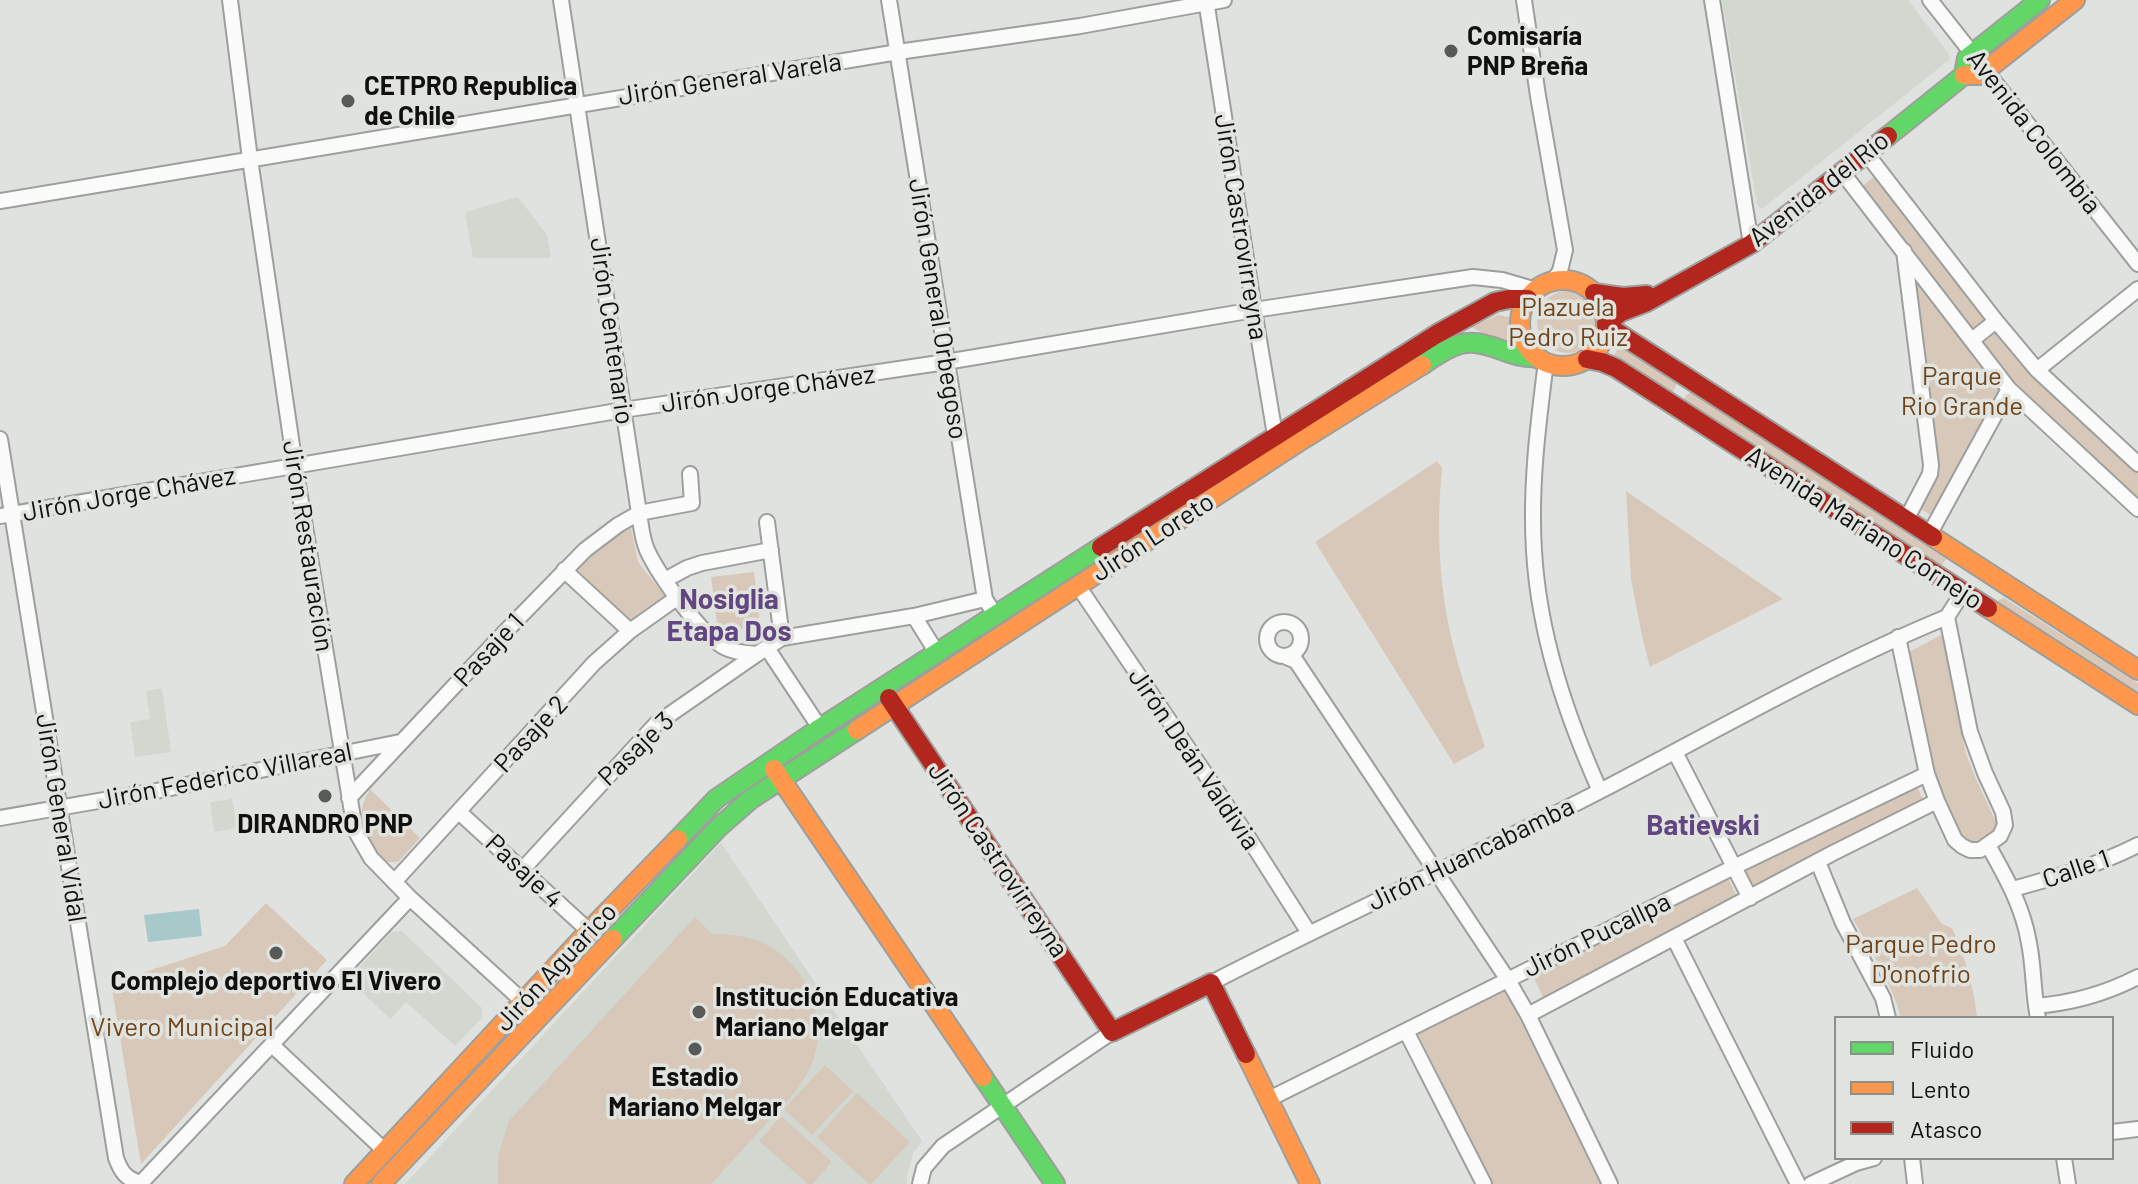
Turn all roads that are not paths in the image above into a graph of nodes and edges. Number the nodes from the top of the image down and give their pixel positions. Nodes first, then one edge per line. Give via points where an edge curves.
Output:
1 (230, 0) edge
2 (561, 0) edge
3 (889, 0) edge
4 (1224, 0) edge
5 (1524, 0) edge
6 (1712, 0) edge
7 (1930, 0) edge
8 (2040, 0) edge
9 (2075, 0) edge
10 (1207, 1) edge
11 (898, 52) junction
12 (1973, 53) junction
13 (1987, 71) junction
14 (1964, 75) junction
15 (578, 105) junction
16 (1866, 153) junction
17 (250, 159) junction
18 (1842, 172) junction
19 (0, 201) edge
20 (1751, 244) junction
21 (1904, 251) junction
22 (2138, 264) edge
23 (2138, 289) edge
24 (1539, 290) junction
25 (1665, 291) junction
26 (1594, 293) junction
27 (1254, 310) junction
28 (1996, 321) junction
29 (1606, 324) junction
30 (1972, 340) junction
31 (1587, 359) junction
32 (1542, 360) junction
33 (946, 362) junction
34 (2037, 370) junction
35 (1689, 379) junction
36 (2009, 389) junction
37 (1673, 404) junction
38 (623, 410) junction
39 (0, 439) edge
40 (1280, 443) junction
41 (2138, 464) edge
42 (295, 466) junction
43 (690, 474) dead end
44 (2138, 509) edge
45 (639, 513) junction
46 (6, 515) edge
47 (1906, 520) junction
48 (767, 522) dead end
49 (1929, 535) junction
50 (771, 550) junction
51 (1966, 559) junction
52 (564, 570) junction
53 (1992, 576) junction
54 (665, 580) junction
55 (1078, 586) junction
56 (1963, 593) junction
57 (678, 597) junction
58 (985, 599) junction
59 (914, 616) junction
60 (996, 616) junction
61 (1947, 617) junction
62 (630, 631) junction
63 (1898, 637) junction
64 (782, 638) junction
65 (713, 640) junction
66 (762, 651) junction
67 (937, 653) junction
68 (1293, 655) dead end
69 (735, 669) junction
70 (2138, 670) edge
71 (883, 689) junction
72 (894, 705) junction
73 (2138, 705) edge
74 (820, 728) junction
75 (402, 742) junction
76 (1675, 752) junction
77 (342, 755) junction
78 (768, 761) junction
79 (1927, 774) junction
80 (781, 779) junction
81 (1600, 791) junction
82 (349, 798) junction
83 (1937, 801) junction
84 (59, 807) junction
85 (459, 812) junction
86 (0, 818) edge
87 (1988, 845) junction
88 (2138, 845) edge
89 (1818, 862) junction
90 (1734, 867) junction
91 (522, 870) junction
92 (1438, 872) junction
93 (394, 882) junction
94 (2013, 889) junction
95 (410, 898) junction
96 (1750, 898) junction
97 (589, 931) junction
98 (1309, 933) junction
99 (1674, 938) junction
100 (2138, 977) edge
101 (1508, 980) junction
102 (1211, 983) junction
103 (523, 1002) junction
104 (2037, 1012) edge
105 (1528, 1015) junction
106 (539, 1016) junction
107 (1888, 1016) edge
108 (1406, 1031) junction
109 (1112, 1032) junction
110 (272, 1045) junction
111 (1269, 1099) junction
112 (1003, 1105) junction
113 (2138, 1129) edge
114 (2114, 1132) edge
115 (385, 1151) junction
116 (1867, 1160) edge
117 (1912, 1160) edge
118 (2064, 1160) edge
119 (140, 1184) edge
120 (354, 1184) edge
121 (381, 1184) edge
122 (920, 1184) edge
123 (1055, 1184) edge
124 (1310, 1184) edge
125 (1484, 1184) edge
126 (1610, 1184) edge
127 (1798, 1184) edge
128 (1811, 1184) edge
129 (1915, 1184) edge
130 (2068, 1184) edge

1 - 17 street, Jirón Restauración
2 - 15 street, Jirón Centenario
3 - 11 street, Jirón General Orbegoso
4 - 10 street, Jirón General Varela
5 - 24 street via 1565,250 1560,271
6 - 20 street
7 - 12 street, Avenida Colombia
8 - 12 main road, Avenida del Río
9 - 13 main road, Avenida del Río
10 - 11 street, Jirón General Varela
10 - 27 street, Jirón Castrovirreyna
11 - 15 street, Jirón General Varela
11 - 33 street, Jirón General Orbegoso
12 - 13 street, Avenida Colombia
12 - 14 main road, Avenida del Río
13 - 14 main road, Avenida del Río
13 - 22 street, Avenida Colombia
14 - 16 main road, Avenida del Río
15 - 17 street, Jirón General Varela
15 - 38 street, Jirón Centenario
16 - 18 main road, Avenida del Río
16 - 28 street
17 - 19 street, Jirón General Varela
17 - 42 street, Jirón Restauración
18 - 20 main road, Avenida del Río
18 - 21 street
20 - 25 main road, Avenida del Río
21 - 30 street
21 - 47 street via 1931,465
23 - 34 street
24 - 26 main road via 1575,282
24 - 27 street, Jirón Jorge Chávez via 1473,277
24 - 32 main road via 1522,311 1520,324 1529,348
24 - 40 main road, Jirón Loreto via 1495,302 1437,334
25 - 26 main road, Avenida del Río via 1636,296
25 - 29 main road, Avenida del Río
26 - 29 main road
27 - 33 street, Jirón Jorge Chávez
27 - 40 street, Jirón Castrovirreyna
28 - 30 street
28 - 34 street
29 - 31 main road via 1604,338
29 - 35 main road, Avenida Mariano Cornejo
30 - 36 street
31 - 32 main road via 1567,366
31 - 37 main road, Avenida Mariano Cornejo via 1616,368
32 - 40 main road, Jirón Loreto via 1461,344
32 - 81 street via 1533,516 1538,591 1561,694
33 - 38 street, Jirón Jorge Chávez
33 - 58 street, Jirón General Orbegoso
34 - 41 street
35 - 37 main road
35 - 47 main road, Avenida Mariano Cornejo
36 - 44 street
36 - 49 street
37 - 56 main road, Avenida Mariano Cornejo
38 - 42 street, Jirón Jorge Chávez
38 - 45 street, Jirón Centenario
39 - 46 street, Jirón General Vidal
40 - 55 main road, Jirón Loreto
40 - 60 main road, Jirón Loreto
42 - 46 street, Jirón Jorge Chávez
42 - 77 street, Jirón Restauración
43 - 45 street via 692,503
45 - 52 street, Pasaje 1
45 - 54 street, Jirón Centenario via 645,546
46 - 84 street, Jirón General Vidal
47 - 49 main road, Avenida Mariano Cornejo
48 - 50 street
49 - 51 main road, Avenida Mariano Cornejo
50 - 54 street via 702,563
50 - 64 street
51 - 53 main road, Avenida Mariano Cornejo
51 - 56 main road via 1950,576
52 - 62 street
52 - 75 street, Pasaje 1
53 - 56 main road via 1984,597
53 - 70 main road, Avenida Mariano Cornejo
54 - 57 street, Jirón Centenario
55 - 72 main road, Jirón Loreto
55 - 98 street, Jirón Deán Valdivia
56 - 61 street
56 - 73 main road, Avenida Mariano Cornejo
57 - 62 street, Pasaje 2
57 - 65 street, Jirón Centenario
58 - 59 street
58 - 60 street, Jirón General Orbegoso
59 - 64 street
59 - 67 street
60 - 67 main road, Jirón Loreto
61 - 63 street, Jirón Huancabamba
61 - 87 street via 1970,732 2003,812 2000,836
62 - 85 street, Pasaje 2 via 594,663
63 - 76 street, Jirón Huancabamba
63 - 79 street
64 - 66 street
65 - 66 street via 742,653
65 - 69 street, Jirón Centenario
66 - 69 street, Pasaje 3
66 - 74 street
67 - 71 main road, Jirón Loreto
68 - 92 street
69 - 91 street, Pasaje 3 via 656,724
71 - 72 main road, Jirón Castrovirreyna
71 - 74 main road, Jirón Loreto
72 - 80 main road, Jirón Loreto
72 - 109 main road, Jirón Castrovirreyna
74 - 78 main road, Jirón Loreto
75 - 77 street, Jirón Federico Villareal
75 - 82 street, Pasaje 1
76 - 81 street, Jirón Huancabamba
76 - 90 street
77 - 82 street, Jirón Restauración
77 - 84 street, Jirón Federico Villareal
78 - 80 main road
78 - 97 main road, Jirón Aguarico via 716,799
79 - 83 street
79 - 90 street, Jirón Pucallpa
80 - 106 main road, Jirón Aguarico via 719,827
80 - 112 main road
81 - 92 street, Jirón Huancabamba
82 - 93 street, Jirón Restauración via 355,830
83 - 87 street via 1955,840 1970,850
83 - 89 street, Jirón Pucallpa
84 - 86 street, Jirón Federico Villareal
84 - 119 street, Jirón General Vidal via 116,1158 120,1171
85 - 91 street, Pasaje 4
85 - 93 street, Pasaje 2
87 - 94 street
88 - 94 street, Calle 1
89 - 96 street, Jirón Pucallpa
89 - 107 street
90 - 96 street
90 - 101 street, Jirón Pucallpa
91 - 97 street, Pasaje 4
92 - 98 street, Jirón Huancabamba
92 - 101 street
93 - 95 street, Jirón Restauración
94 - 104 street via 2029,942
95 - 103 street, Jirón Restauración
95 - 110 street
96 - 99 street, Jirón Pucallpa
97 - 103 main road, Jirón Aguarico
98 - 102 street, Jirón Huancabamba
99 - 105 street, Jirón Pucallpa
99 - 127 street
100 - 104 street
101 - 105 street
101 - 108 street, Jirón Pucallpa
102 - 109 main road, Jirón Huancabamba
102 - 111 main road
103 - 106 street, Jirón Restauración
103 - 115 main road, Jirón Aguarico
105 - 126 street
106 - 121 main road, Jirón Aguarico
108 - 111 street, Jirón Pucallpa
108 - 125 street
109 - 112 street, Jirón Huancabamba
110 - 115 street
110 - 119 street
111 - 124 main road
112 - 122 street, Jirón Huancabamba via 943,1146 924,1168
112 - 123 main road
113 - 114 street
115 - 120 main road, Jirón Aguarico
116 - 128 street
117 - 129 street
118 - 130 street

